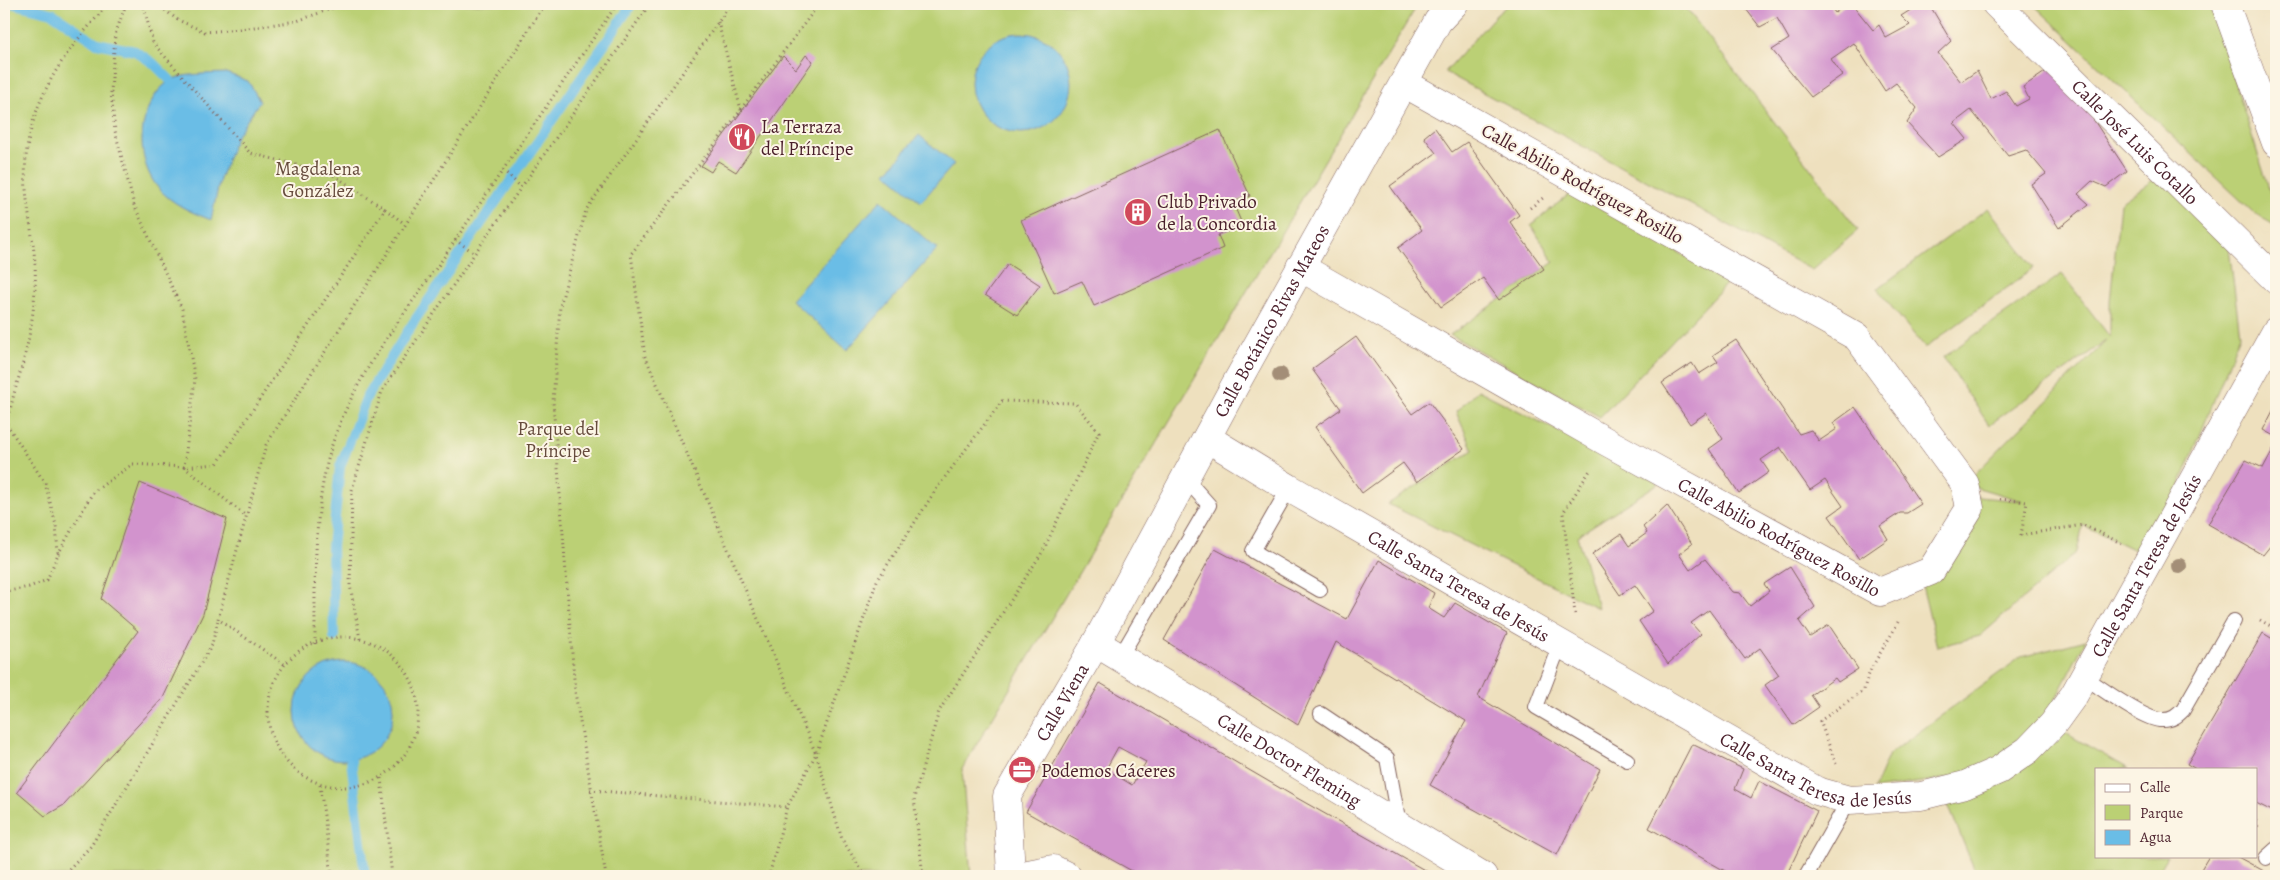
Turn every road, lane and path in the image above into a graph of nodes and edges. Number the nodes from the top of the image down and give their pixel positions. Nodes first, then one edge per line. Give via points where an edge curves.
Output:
1 (109, 4) edge
2 (126, 4) edge
3 (143, 4) edge
4 (157, 4) edge
5 (344, 4) edge
6 (545, 4) edge
7 (617, 4) edge
8 (650, 4) edge
9 (730, 4) edge
10 (819, 4) edge
11 (1454, 4) edge
12 (1996, 4) edge
13 (2225, 4) edge
14 (718, 22) junction
15 (1404, 83) junction
16 (741, 110) junction
17 (2276, 143) edge
18 (503, 170) junction
19 (521, 188) junction
20 (385, 210) junction
21 (405, 224) junction
22 (455, 240) junction
23 (475, 253) junction
24 (1300, 267) junction
25 (2276, 280) edge
26 (2273, 342) edge
27 (4, 423) edge
28 (1207, 438) junction
29 (1607, 442) junction
30 (184, 467) junction
31 (1185, 478) junction
32 (1289, 488) junction
33 (1967, 496) junction
34 (246, 516) junction
35 (58, 554) junction
36 (2151, 558) junction
37 (1920, 577) junction
38 (1320, 590) dead end
39 (4, 592) edge
40 (218, 619) junction
41 (2260, 620) dead end
42 (2234, 621) dead end
43 (2276, 629) edge
44 (360, 639) junction
45 (1096, 643) junction
46 (315, 644) junction
47 (1560, 644) junction
48 (1120, 657) junction
49 (284, 664) junction
50 (2084, 677) junction
51 (1321, 714) dead end
52 (816, 754) junction
53 (1626, 760) dead end
54 (1839, 771) dead end
55 (381, 778) junction
56 (320, 784) junction
57 (590, 790) junction
58 (1849, 800) junction
59 (787, 807) junction
60 (1399, 827) junction
61 (62, 876) edge
62 (332, 876) edge
63 (392, 876) edge
64 (606, 876) edge
65 (770, 876) edge
66 (865, 876) edge
67 (923, 876) edge
68 (1011, 876) edge
69 (1018, 876) edge
70 (1067, 876) edge
71 (1483, 876) edge
72 (1811, 876) edge

1 - 27 path via 84,30 54,72 38,104 28,143 24,180 35,262 35,303 28,344
2 - 30 path via 116,35 111,92 116,131 134,205 182,309 195,379
3 - 20 path via 153,43 250,153 332,174
4 - 5 path via 178,20 205,32 297,21
6 - 21 path
7 - 18 path
8 - 19 path
9 - 14 path
10 - 16 path
11 - 15 street, Calle Botánico Rivas Mateos via 1438,21
12 - 25 street, Calle José Luis Cotallo
13 - 17 street
14 - 16 path
14 - 57 path via 586,210 560,306 554,402 576,692
15 - 24 street, Calle Botánico Rivas Mateos
15 - 33 street, Calle Abilio Rodríguez Rosillo via 1857,338 1965,484
16 - 52 path via 631,254 645,356
18 - 19 path
18 - 22 path
19 - 23 path
20 - 21 path
20 - 30 path via 217,464
21 - 34 path via 266,445
22 - 23 path
22 - 46 path via 356,389 332,445 315,559
23 - 44 path via 382,391 352,490 350,585
24 - 28 street, Calle Botánico Rivas Mateos
24 - 29 street, Calle Abilio Rodríguez Rosillo
26 - 36 street, Calle Santa Teresa de Jesús
27 - 35 path via 44,483 56,524
28 - 31 street, Calle Botánico Rivas Mateos
28 - 32 street, Calle Santa Teresa de Jesús
29 - 37 street, Calle Abilio Rodríguez Rosillo via 1880,592
29 - 47 path via 1563,514 1575,615
30 - 34 path
30 - 35 path via 133,464 101,486 93,492
31 - 45 street, Calle Botánico Rivas Mateos
31 - 48 lane via 1209,505
32 - 38 lane via 1253,550
32 - 47 street, Calle Santa Teresa de Jesús
33 - 36 path via 2027,502 2021,535 2083,524
33 - 37 street, Calle Abilio Rodríguez Rosillo via 1970,508 1931,571
34 - 40 path
35 - 39 path via 47,580
36 - 50 street, Calle Santa Teresa de Jesús
37 - 54 path via 1889,642 1866,677 1864,690 1820,721
40 - 49 path
40 - 61 path via 212,645 91,846
41 - 43 path
42 - 50 lane via 2184,710 2173,718 2160,721 2145,716
44 - 46 path via 334,637
44 - 55 path via 378,645 399,661 413,683 419,709 416,735 410,748 401,761
45 - 48 street, Calle Doctor Fleming
45 - 68 street, Calle Viena via 1007,796
46 - 49 path via 304,647
47 - 53 lane via 1536,708
47 - 58 street, Calle Santa Teresa de Jesús via 1817,792
48 - 60 street, Calle Doctor Fleming
49 - 56 path via 271,687 267,715 278,752 295,771
50 - 58 street, Calle Santa Teresa de Jesús via 2053,724 2028,750 2000,770 1921,796
51 - 60 lane via 1387,758
52 - 59 path
52 - 66 path via 842,839
52 - 67 path via 877,581 938,485 1002,401 1075,403 1099,432 1043,550 939,711 914,798
55 - 56 path via 359,787
55 - 63 path
56 - 62 path
57 - 59 path
57 - 64 path
58 - 72 lane via 1807,874
59 - 65 path
60 - 71 street, Calle Doctor Fleming
69 - 70 street via 1053,869

